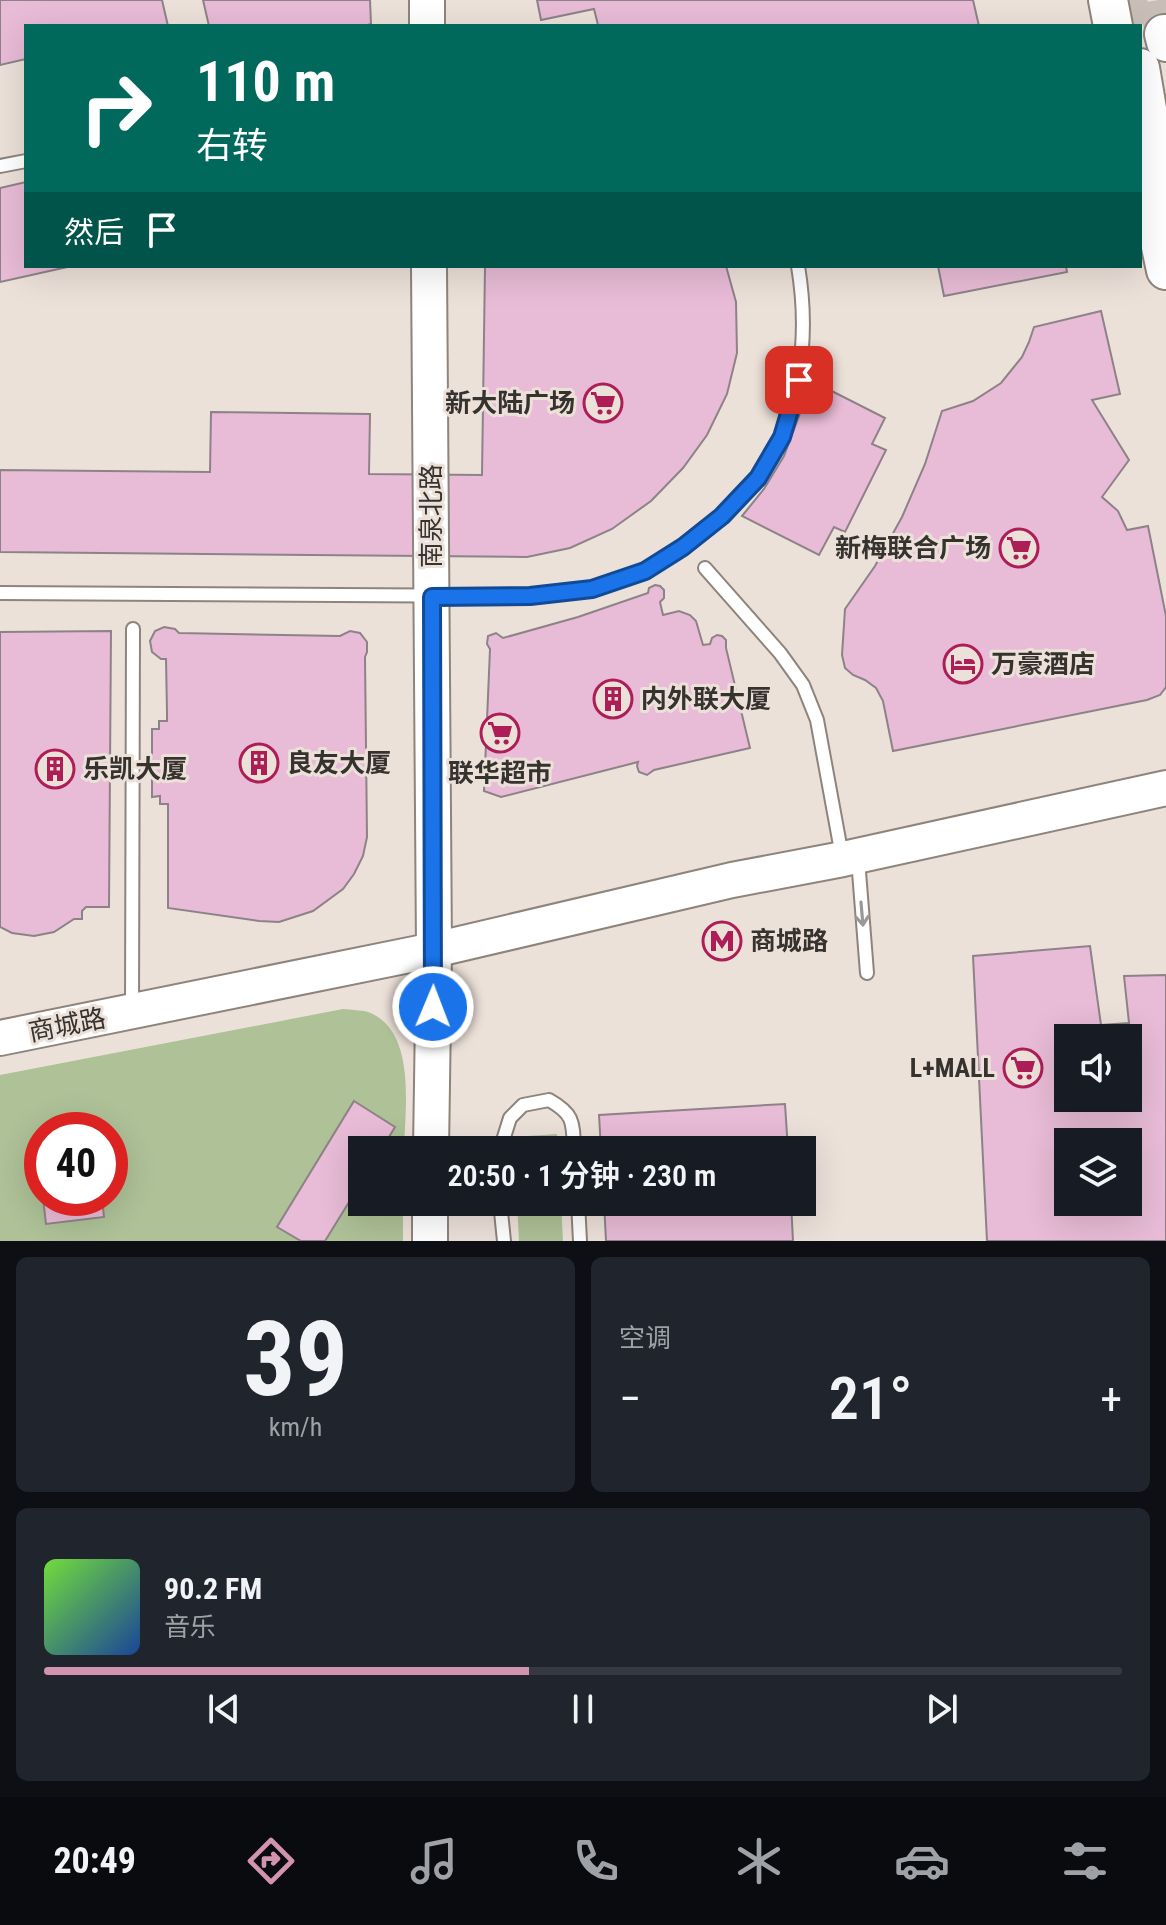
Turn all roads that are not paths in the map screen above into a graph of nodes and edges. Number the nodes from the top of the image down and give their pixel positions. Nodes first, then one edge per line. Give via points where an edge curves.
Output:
1 (427, 0) edge
2 (1108, 0) edge
3 (427, 24) edge
4 (1113, 24) edge
5 (1142, 80) edge
6 (1142, 159) edge
7 (24, 161) edge
8 (0, 166) edge
9 (1166, 222) edge
10 (429, 268) edge
11 (798, 268) edge
12 (1166, 270) edge
13 (705, 568) dead end
14 (0, 593) edge
15 (432, 597) junction
16 (133, 629) dead end
17 (1166, 788) edge
18 (850, 857) junction
19 (434, 950) junction
20 (867, 973) dead end
21 (132, 1013) junction
22 (0, 1038) edge
23 (431, 1136) edge
24 (503, 1136) edge
25 (573, 1136) edge
26 (430, 1216) edge
27 (501, 1216) edge
28 (579, 1216) edge
29 (430, 1241) edge
30 (504, 1241) edge
31 (580, 1241) edge

1 - 3 street
2 - 4 main road
5 - 9 main road
6 - 12 main road
7 - 8 lane
10 - 15 street, 南泉北路
11 - 15 lane via 803,323 799,380 782,437 758,478 722,516 645,571 592,589
13 - 18 lane via 803,685 817,720
14 - 15 lane
15 - 19 street, 南泉北路
16 - 21 lane
17 - 18 street, 商城路
18 - 19 street, 商城路
18 -> 20 lane
19 - 21 street, 商城路
19 - 23 street, 南泉北路
21 - 22 street, 商城路
24 - 25 lane via 510,1118 523,1105 549,1100 565,1109
26 - 29 street
27 - 30 lane
28 - 31 lane

